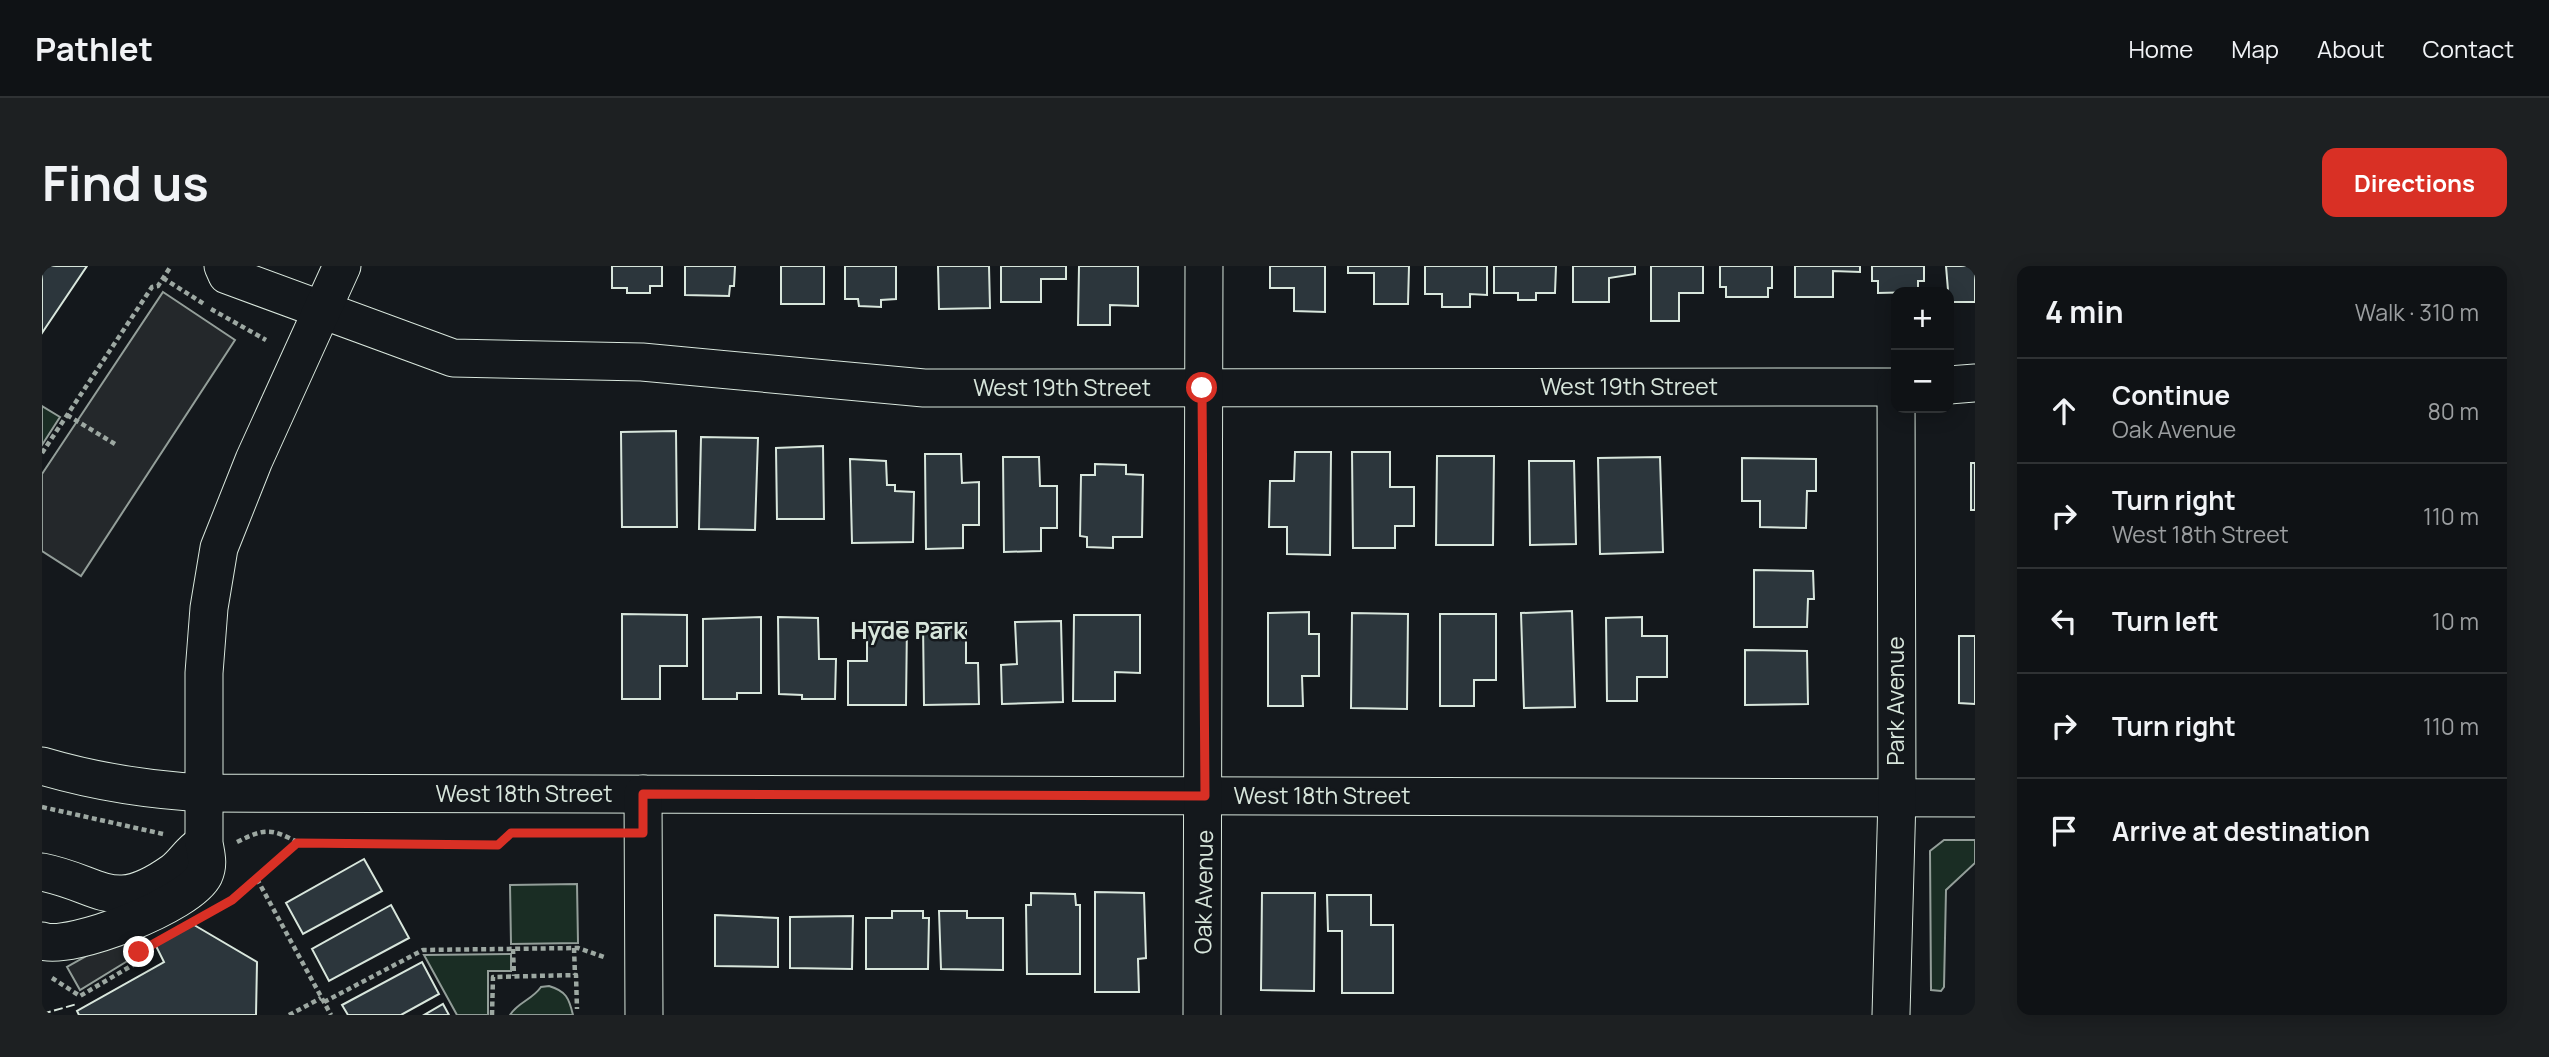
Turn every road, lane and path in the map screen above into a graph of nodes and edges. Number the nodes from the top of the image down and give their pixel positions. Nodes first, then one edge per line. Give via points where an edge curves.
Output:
1 (172, 266) edge
2 (223, 266) edge
3 (342, 266) edge
4 (1204, 266) edge
5 (321, 312) junction
6 (1975, 383) edge
7 (1954, 385) edge
8 (1891, 387) edge
9 (1202, 388) junction
10 (1896, 413) edge
11 (67, 415) junction
12 (115, 444) dead end
13 (42, 453) edge
14 (42, 766) edge
15 (205, 793) junction
16 (643, 794) junction
17 (1205, 796) junction
18 (1897, 797) junction
19 (1975, 798) edge
20 (42, 807) edge
21 (140, 823) dead end
22 (643, 833) junction
23 (300, 843) junction
24 (218, 844) junction
25 (42, 872) edge
26 (257, 879) junction
27 (220, 906) dead end
28 (42, 942) edge
29 (151, 946) dead end
30 (574, 948) junction
31 (513, 949) junction
32 (604, 957) dead end
33 (42, 972) edge
34 (575, 975) junction
35 (514, 976) junction
36 (323, 1000) junction
37 (577, 1009) dead end
38 (289, 1015) edge
39 (331, 1015) edge
40 (492, 1015) edge
41 (644, 1015) edge
42 (1202, 1015) edge
43 (1891, 1015) edge

1 - 11 path via 158,286 152,287
2 - 5 street, West 19th Street via 226,275
3 - 5 street
4 - 9 street, Oak Avenue
5 - 9 street, West 19th Street via 453,358 642,362 924,388
5 - 15 street via 219,548 204,673
6 - 7 street
8 - 9 street, West 19th Street
9 - 17 street, Oak Avenue
10 - 18 street, Park Avenue
11 - 12 path
11 - 13 path
14 - 15 street, West 18th Street via 144,790
15 - 16 street, West 18th Street
15 - 24 street
16 - 17 street, West 18th Street
16 - 22 street
17 - 18 street, West 18th Street
17 - 42 street, Oak Avenue
18 - 19 street, West 18th Street
18 - 43 street, Park Avenue
20 - 21 path via 139,828
22 - 23 path via 511,833 498,845
22 - 41 street
23 - 24 path via 279,832 256,831
23 - 26 path
24 - 25 street via 190,852 174,871 127,895 97,892
24 - 28 street via 203,877 171,903 127,925 55,943
26 - 27 path
26 - 36 path
29 - 33 path via 139,952 143,959 80,996
30 - 31 path
30 - 32 path
30 - 34 path
31 - 35 path
31 - 36 path via 423,950
34 - 35 path
34 - 37 path
35 - 40 path via 493,976
36 - 38 path
36 - 39 path

